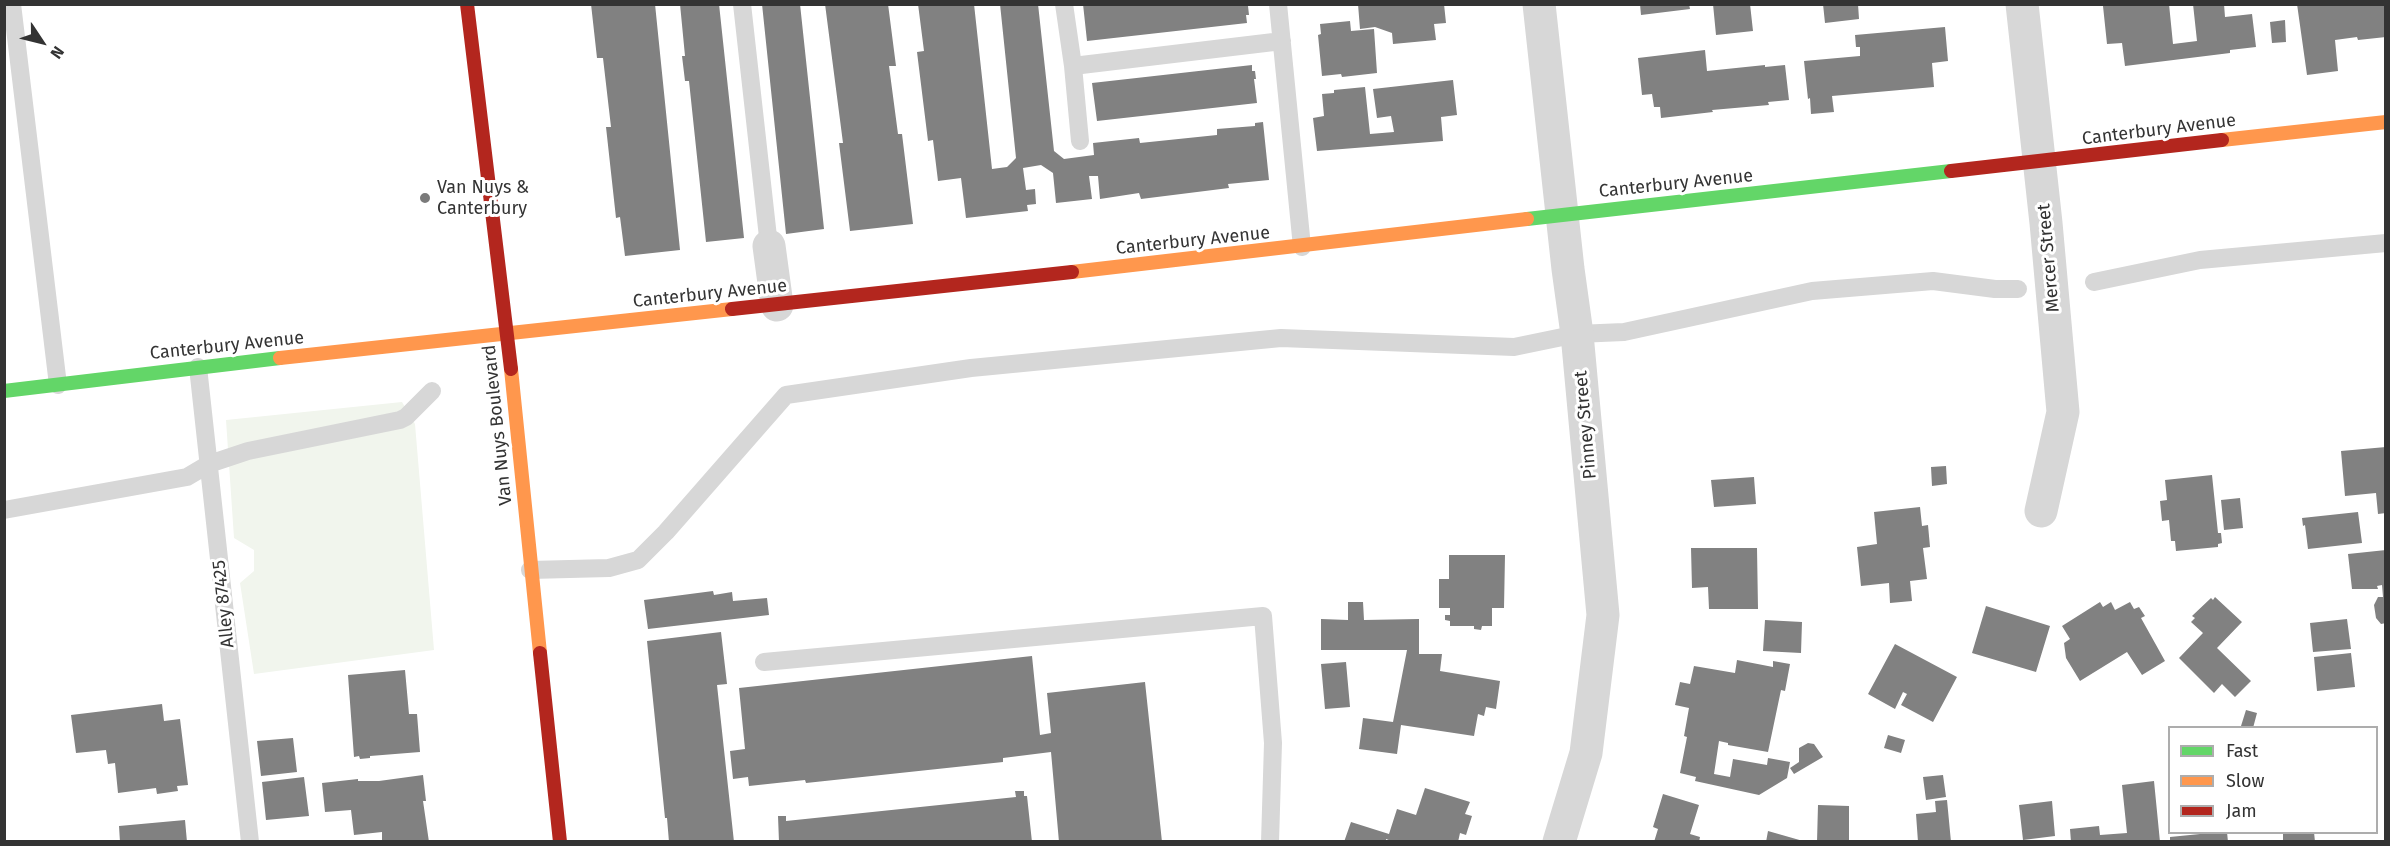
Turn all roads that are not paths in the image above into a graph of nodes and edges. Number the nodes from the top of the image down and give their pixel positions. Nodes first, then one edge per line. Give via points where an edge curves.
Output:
1 (12, 4) edge
2 (467, 4) edge
3 (742, 4) edge
4 (1064, 4) edge
5 (1278, 4) edge
6 (1539, 4) edge
7 (2022, 4) edge
8 (9, 27) edge
9 (1282, 41) junction
10 (1073, 66) junction
11 (2385, 122) edge
12 (1080, 141) dead end
13 (2039, 162) junction
14 (1562, 215) junction
15 (2385, 243) edge
16 (769, 246) joint
17 (1302, 247) junction
18 (2094, 282) dead end
19 (2018, 289) dead end
20 (777, 305) junction
21 (1577, 334) junction
22 (507, 335) junction
23 (198, 367) junction
24 (58, 385) junction
25 (4, 391) edge
26 (432, 391) dead end
27 (209, 464) junction
28 (4, 510) edge
29 (2041, 511) dead end
30 (530, 570) junction
31 (764, 662) dead end
32 (250, 842) edge
33 (560, 842) edge
34 (1270, 842) edge
35 (1559, 842) edge

1 - 8 lane
2 - 22 street, Van Nuys Boulevard
3 - 16 lane
4 - 10 lane
5 - 9 lane
6 - 14 street, Pinney Street
7 - 13 street, Mercer Street
8 - 24 lane
9 - 10 lane
9 - 17 lane
10 - 12 lane
11 - 13 street, Canterbury Avenue
13 - 14 street, Canterbury Avenue
13 - 29 street, Mercer Street via 2063,412
14 - 17 street, Canterbury Avenue
14 - 21 street, Pinney Street
15 - 18 lane via 2200,260
16 - 20 street
17 - 20 street, Canterbury Avenue
19 - 21 lane via 1933,281 1812,291 1624,332
20 - 22 street, Canterbury Avenue
21 - 30 lane via 1514,347 1281,338 971,368 786,395 638,560 609,568
21 - 35 street, Pinney Street via 1603,615 1587,753
22 - 23 street, Canterbury Avenue
22 - 30 street, Van Nuys Boulevard
23 - 24 street, Canterbury Avenue
23 - 27 lane, Alley 87425
24 - 25 street, Canterbury Avenue
26 - 27 lane via 400,420 248,451
27 - 28 lane via 187,477
27 - 32 lane, Alley 87425
30 - 33 street, Van Nuys Boulevard
31 - 34 lane via 1263,616 1273,743

